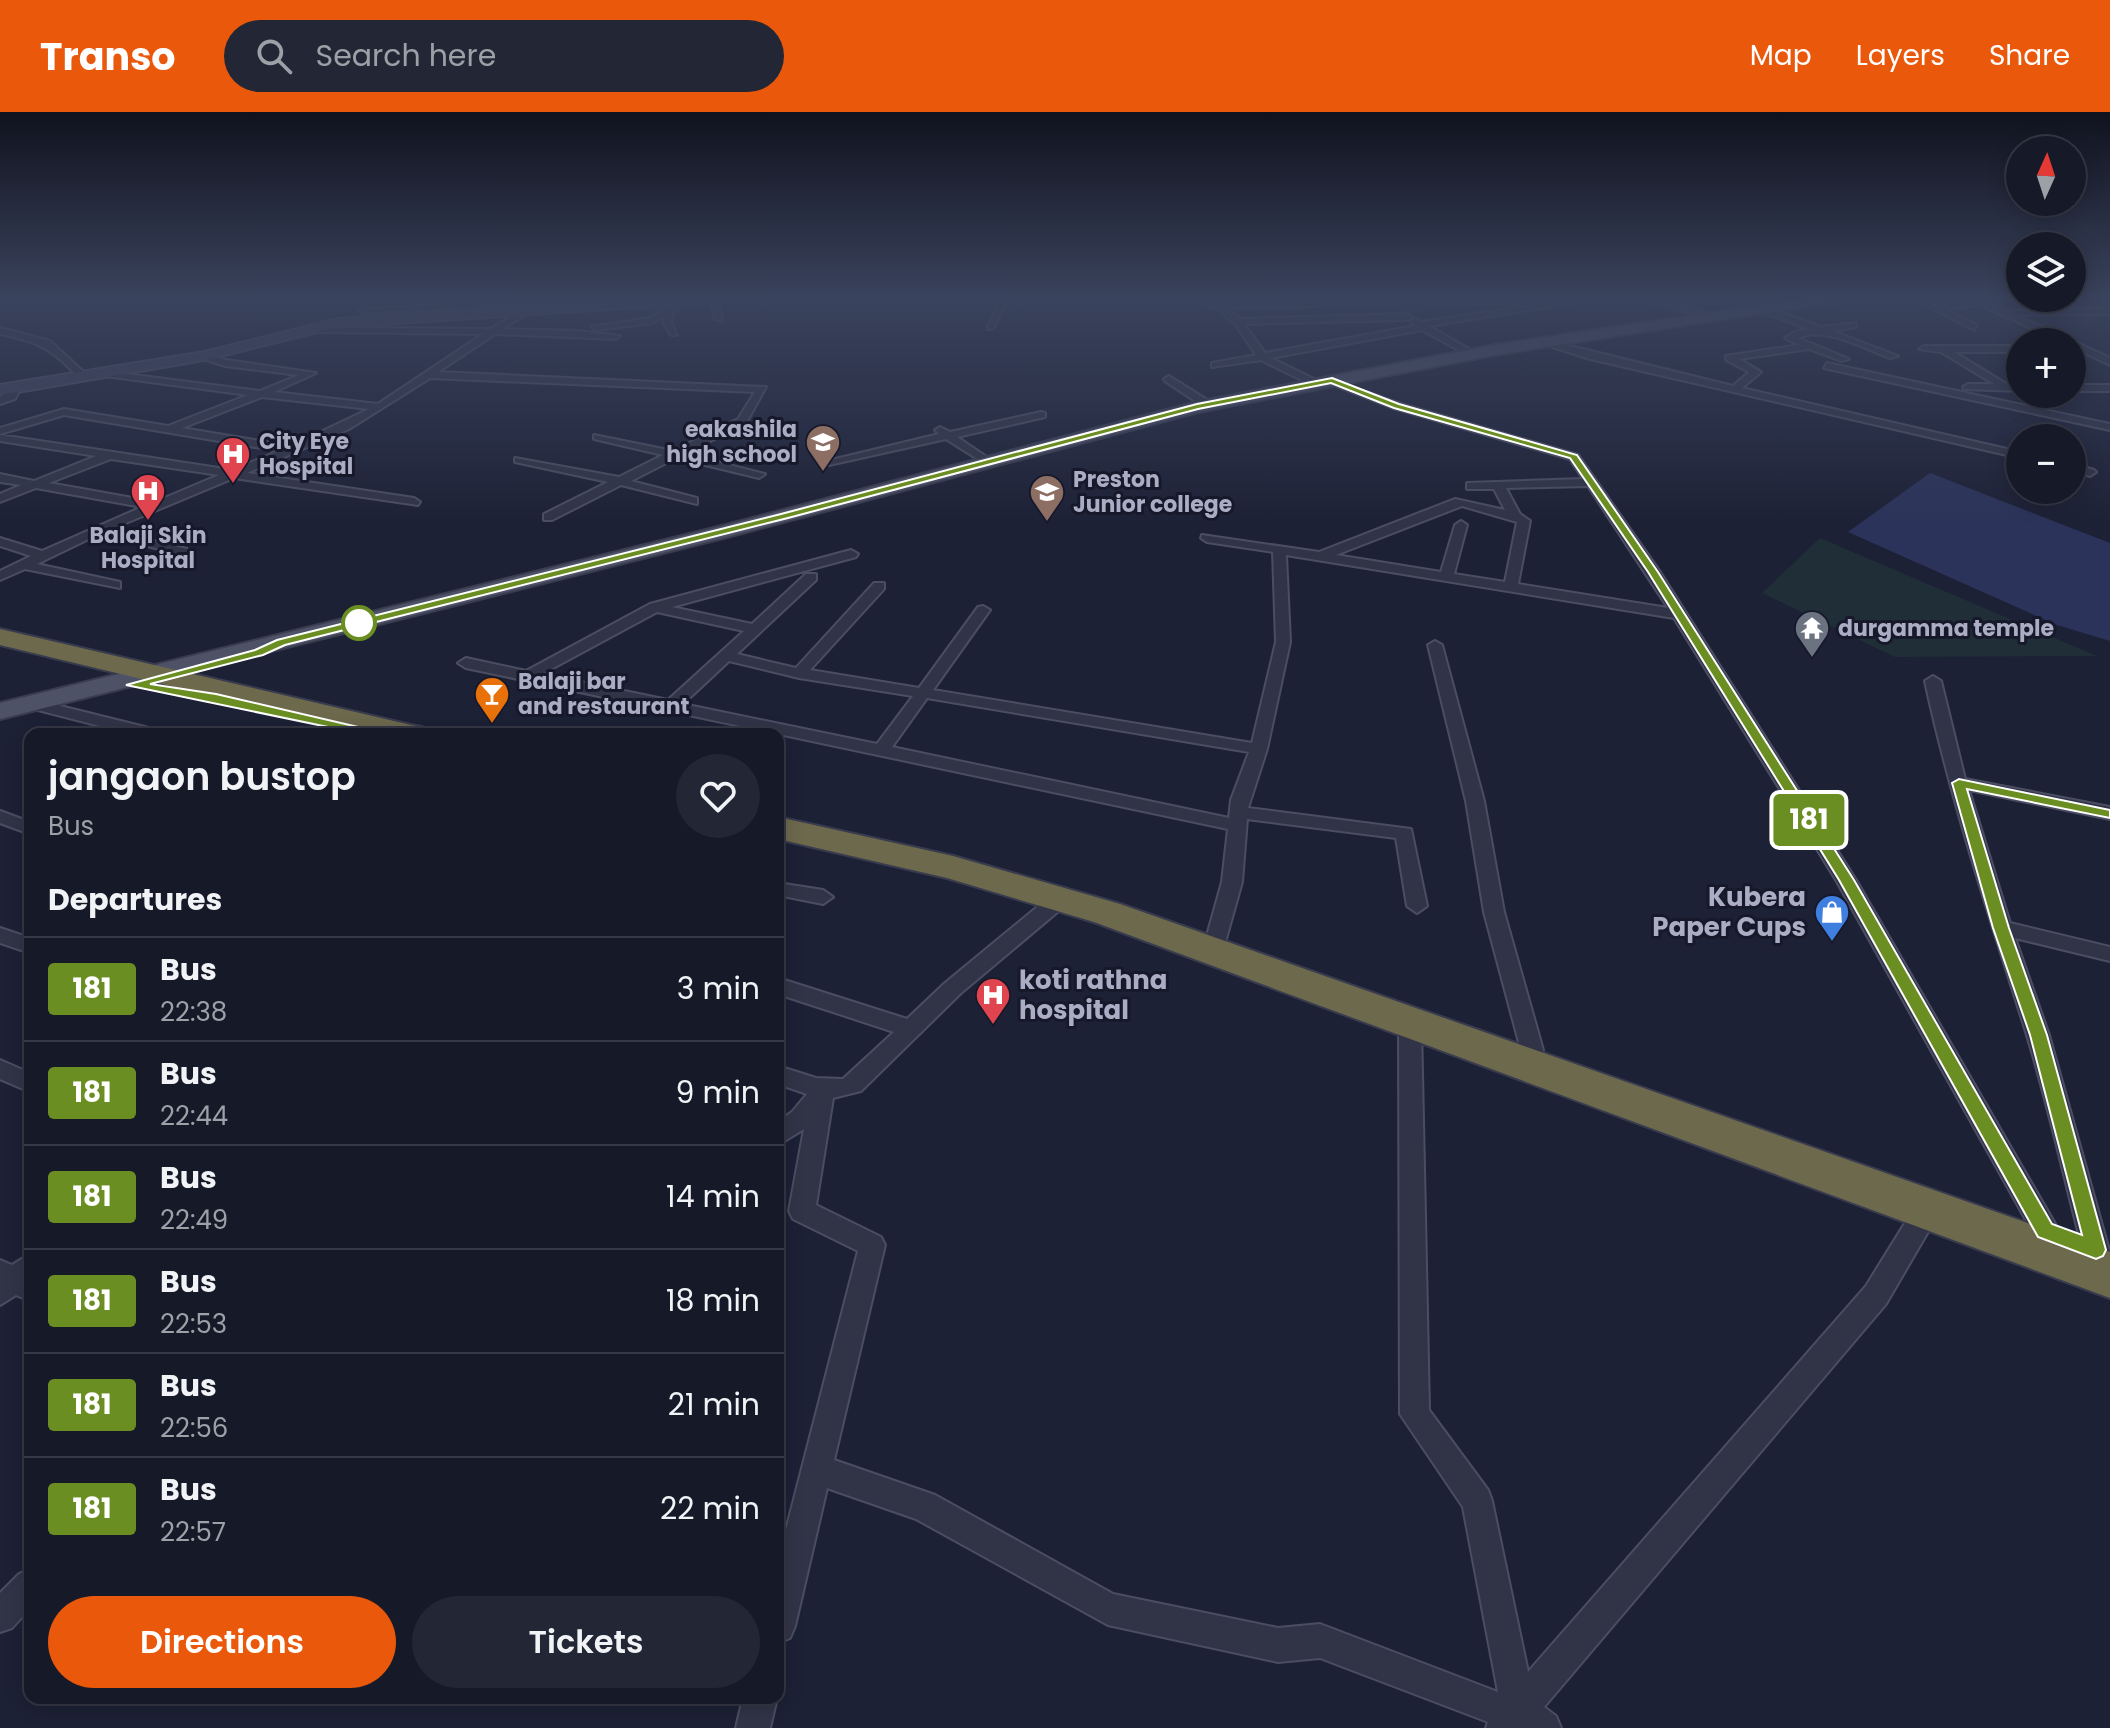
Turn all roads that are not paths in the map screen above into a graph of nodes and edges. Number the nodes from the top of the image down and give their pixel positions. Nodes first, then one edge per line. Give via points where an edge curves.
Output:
1 (81, 373) edge
2 (102, 373) edge
3 (108, 373) edge
4 (310, 373) edge
5 (1303, 373) edge
6 (1369, 373) edge
7 (1669, 373) edge
8 (1754, 373) edge
9 (1861, 373) edge
10 (1982, 373) edge
11 (431, 375) joint
12 (83, 376) junction
13 (1169, 379) dead end
14 (1324, 382) junction
15 (1924, 387) junction
16 (1736, 388) junction
17 (2006, 388) joint
18 (2086, 388) edge
19 (2110, 388) edge
20 (8, 389) edge
21 (261, 394) junction
22 (0, 401) edge
23 (1208, 405) junction
24 (380, 407) junction
25 (1041, 415) dead end
26 (933, 425) dead end
27 (2110, 427) edge
28 (170, 429) junction
29 (0, 431) edge
30 (947, 436) junction
31 (598, 437) dead end
32 (0, 438) edge
33 (292, 450) junction
34 (2006, 452) edge
35 (674, 455) junction
36 (107, 456) junction
37 (519, 460) dead end
38 (829, 462) dead end
39 (987, 462) junction
40 (2086, 471) edge
41 (2090, 472) dead end
42 (233, 474) junction
43 (759, 474) dead end
44 (0, 478) edge
45 (623, 482) junction
46 (1591, 482) junction
47 (37, 485) junction
48 (1498, 485) junction
49 (1471, 486) dead end
50 (0, 498) edge
51 (693, 501) dead end
52 (414, 502) dead end
53 (156, 506) junction
54 (1515, 516) junction
55 (548, 517) dead end
56 (1461, 525) dead end
57 (96, 531) junction
58 (1207, 538) dead end
59 (0, 542) edge
60 (1279, 548) junction
61 (182, 552) dead end
62 (851, 554) dead end
63 (1324, 555) junction
64 (44, 556) junction
65 (25, 565) junction
66 (0, 576) edge
67 (1447, 576) junction
68 (811, 577) dead end
69 (115, 585) dead end
70 (879, 586) dead end
71 (1511, 586) junction
72 (655, 607) junction
73 (983, 610) dead end
74 (1679, 614) junction
75 (755, 629) junction
76 (0, 637) edge
77 (1435, 645) dead end
78 (0, 648) edge
79 (726, 656) junction
80 (466, 663) dead end
81 (799, 673) junction
82 (528, 676) junction
83 (140, 678) junction
84 (1933, 681) dead end
85 (923, 693) junction
86 (672, 705) junction
87 (44, 707) junction
88 (0, 711) edge
89 (0, 718) edge
90 (127, 728) edge
91 (345, 728) edge
92 (382, 728) edge
93 (883, 748) junction
94 (1259, 749) junction
95 (1959, 783) junction
96 (2110, 813) edge
97 (0, 817) edge
98 (784, 818) edge
99 (1238, 819) junction
100 (24, 826) edge
101 (784, 829) edge
102 (784, 890) edge
103 (823, 897) dead end
104 (1060, 899) junction
105 (1417, 906) dead end
106 (2001, 928) junction
107 (0, 935) edge
108 (1216, 939) junction
109 (24, 944) edge
110 (2110, 954) edge
111 (784, 988) edge
112 (1410, 1024) junction
113 (911, 1029) junction
114 (1532, 1050) junction
115 (0, 1069) edge
116 (784, 1077) edge
117 (24, 1080) edge
118 (823, 1090) junction
119 (784, 1131) edge
120 (1927, 1210) junction
121 (2045, 1230) junction
122 (2105, 1260) edge
123 (817, 1469) junction
124 (24, 1591) edge
125 (784, 1602) edge
126 (0, 1616) edge
127 (759, 1704) edge
128 (1520, 1720) edge
129 (753, 1728) edge

1 - 12 street
2 - 12 street
3 - 21 street
4 - 21 street
5 - 14 street
6 - 14 main road
7 - 16 street
8 - 16 street
9 - 15 street
10 - 17 street
11 - 24 street
11 - 35 street via 762,389 742,421
12 - 20 street
13 - 23 street
14 - 23 main road
14 - 46 street via 1574,457
15 - 17 street
15 - 27 street
16 - 34 street
18 - 19 street
20 - 22 street via 11,397
21 - 24 street
21 - 28 street
23 - 39 main road
24 - 33 street
25 - 30 street
26 - 30 street
28 - 29 street via 64,412
28 - 33 street
30 - 38 street
30 - 39 street
31 - 35 street
32 - 36 street
33 - 42 street
35 - 43 street
35 - 45 street
36 - 42 street
36 - 47 street
37 - 45 street
39 - 83 main road via 259,652
40 - 41 street
42 - 52 street
42 - 53 street
44 - 47 street
45 - 51 street
45 - 55 street
46 - 48 street
46 - 74 street
47 - 50 street
47 - 53 street
48 - 49 street
48 - 54 street
53 - 57 street
54 - 63 street via 1455,503
54 - 71 street via 1524,521
56 - 67 street
57 - 61 street
57 - 64 street
58 - 60 street
59 - 64 street
60 - 63 street
60 - 94 street via 1283,642
62 - 72 street
63 - 67 street
64 - 65 street
65 - 66 street
65 - 69 street
67 - 71 street
68 - 75 street
70 - 81 street
71 - 74 street
72 - 75 street
72 - 82 street
73 - 85 street
74 - 121 street via 1846,880
75 - 79 street
76 - 83 highway
77 - 114 street via 1475,801 1494,912
78 - 83 highway
79 - 81 street
79 - 86 street
80 - 82 street
81 - 85 street
82 - 86 street
83 - 87 main road
83 - 88 main road
83 - 91 highway
83 - 92 highway
84 - 95 street
85 - 93 street
85 - 94 street
86 - 93 street
87 - 89 main road
87 - 90 street
93 - 99 street
94 - 99 street
95 - 96 street
95 - 106 street
97 - 100 street
98 - 108 highway via 983,863
99 - 105 street via 1404,833
99 - 108 street via 1232,882
101 - 104 highway
102 - 103 street
104 - 112 highway
104 - 113 street
106 - 110 street
106 - 122 street
107 - 109 street
108 - 114 highway
111 - 113 street
112 - 120 highway
112 - 128 street via 1415,1414 1477,1501
113 - 118 street via 853,1085 837,1092
114 - 121 highway
115 - 117 street
116 - 118 street
118 - 119 street
118 - 123 street via 802,1211 872,1245
120 - 122 highway
120 - 128 street via 1876,1295
121 - 122 highway
123 - 125 street
123 - 128 street via 924,1506 1108,1609 1278,1645 1320,1641
124 - 126 street
127 - 129 street

